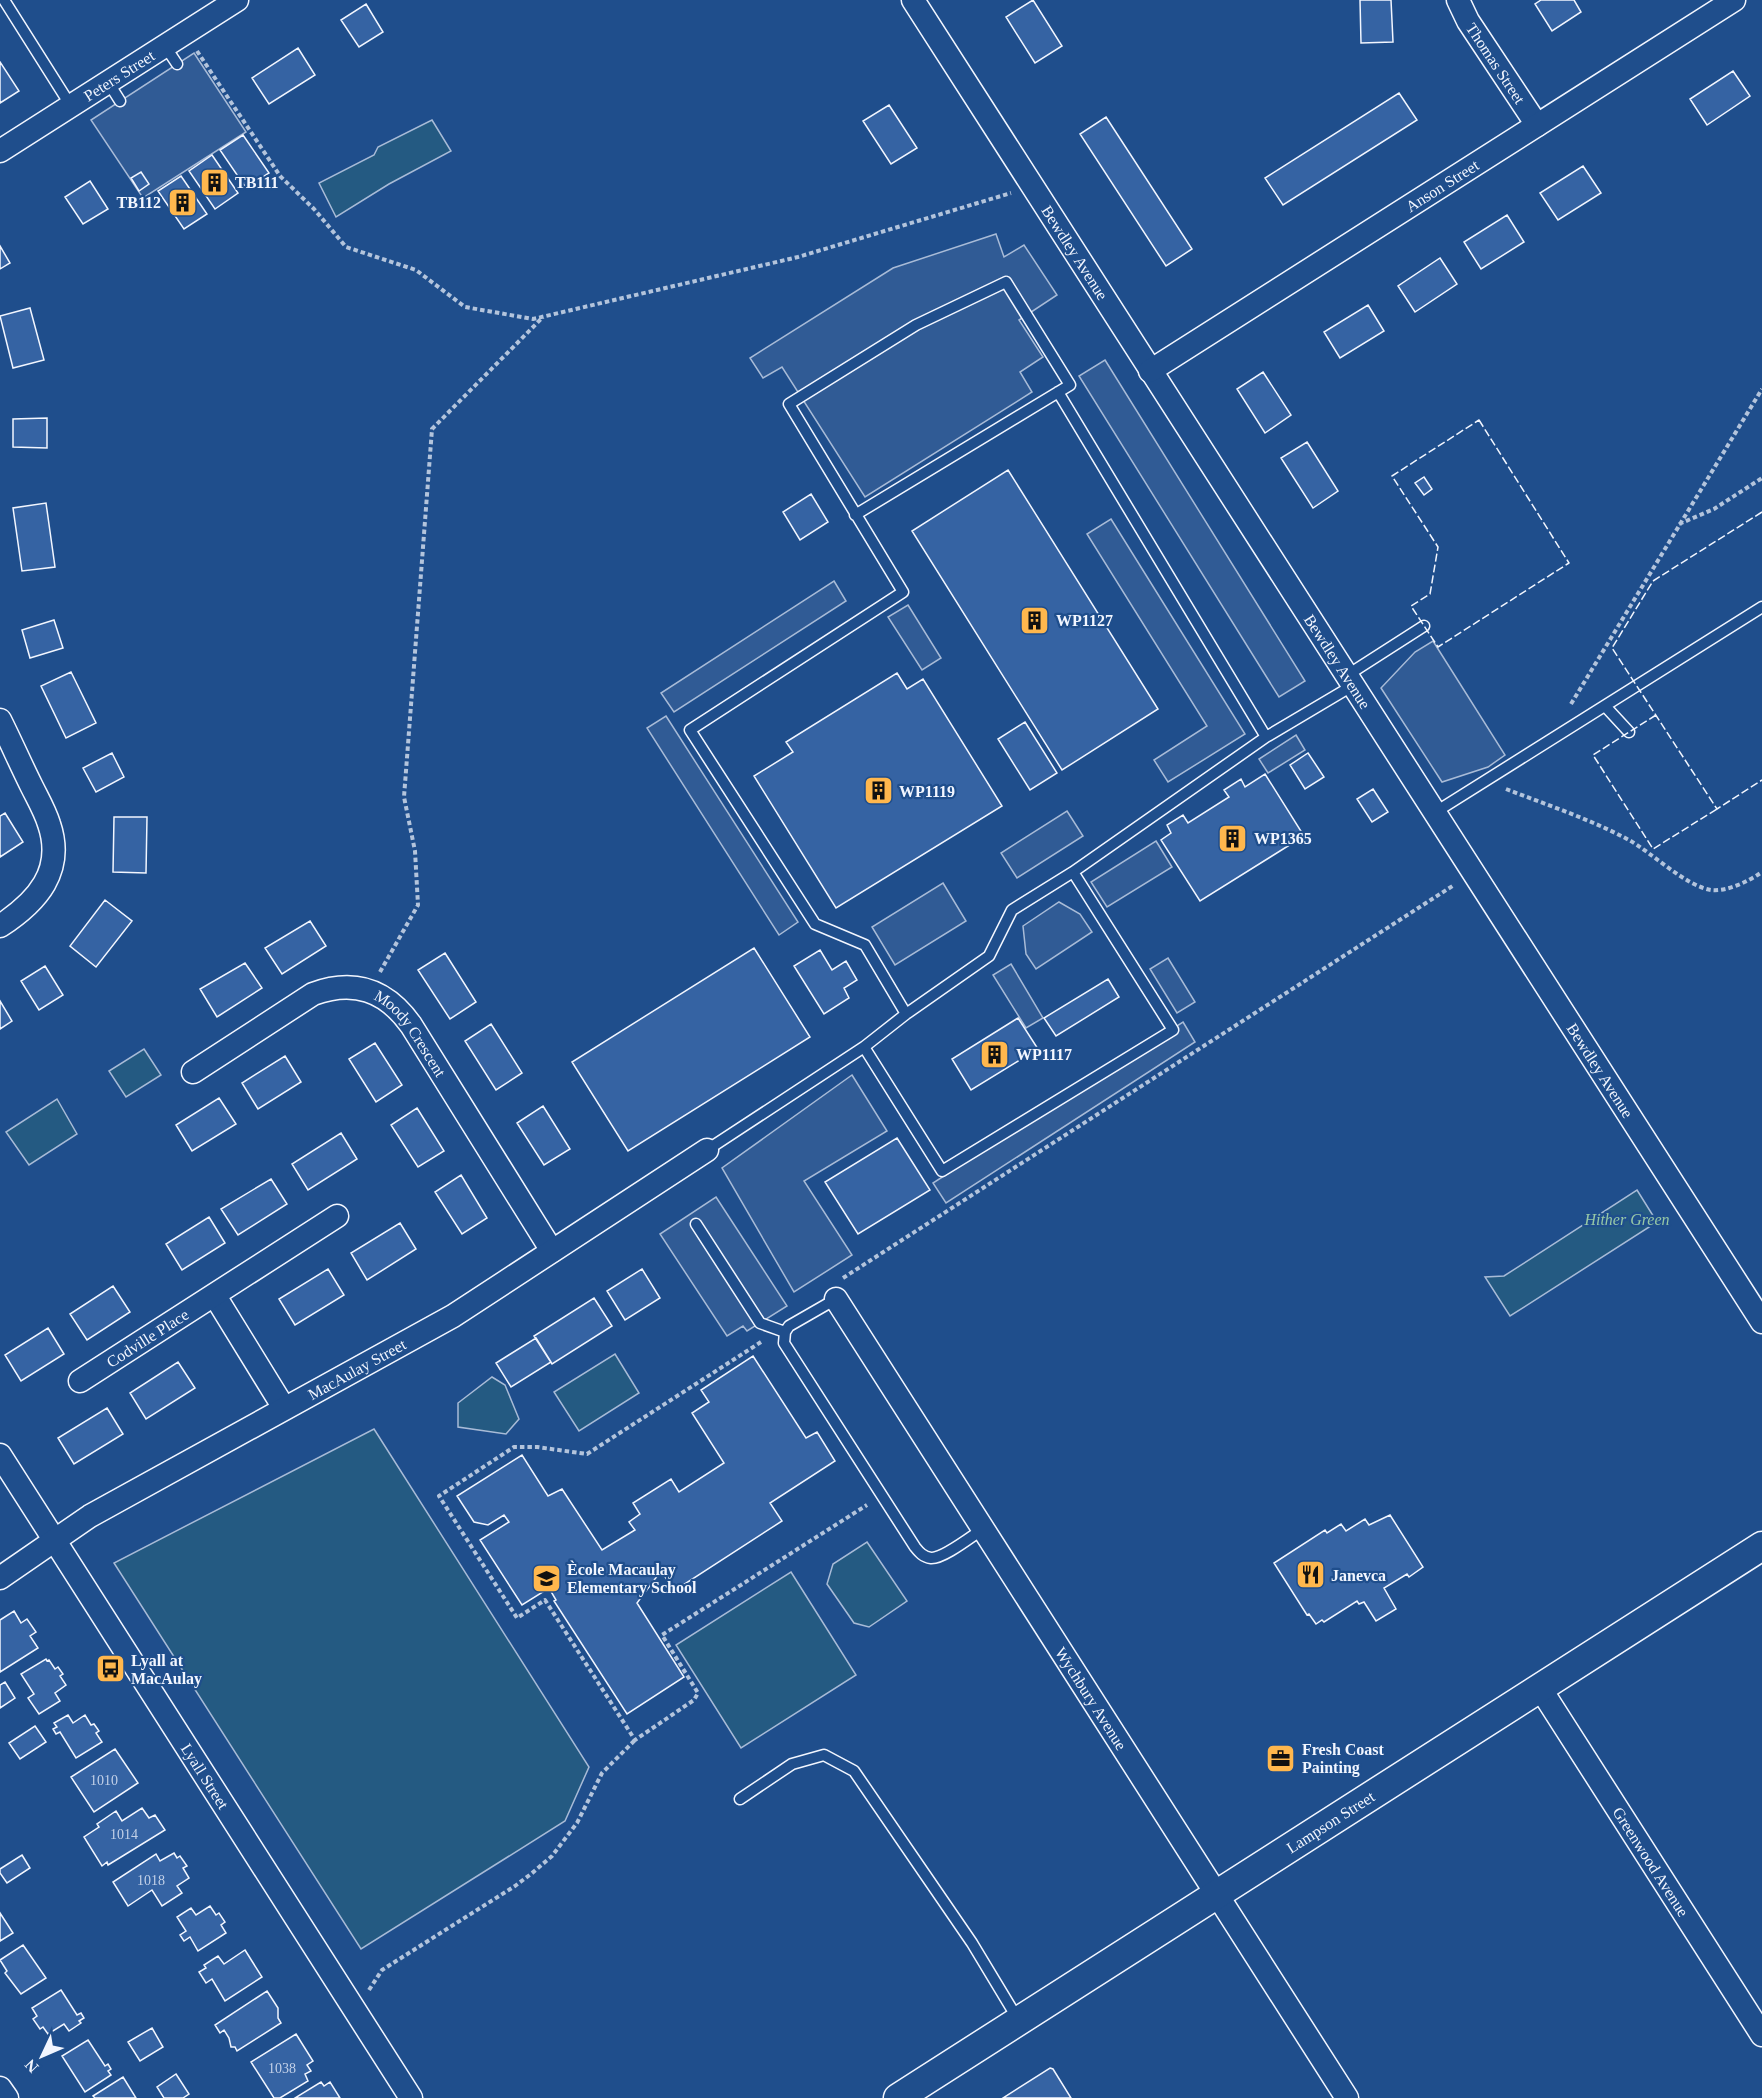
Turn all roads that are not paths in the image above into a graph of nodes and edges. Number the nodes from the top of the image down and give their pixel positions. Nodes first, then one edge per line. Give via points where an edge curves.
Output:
1 (4, 0) edge
2 (237, 0) edge
3 (913, 0) edge
4 (1458, 0) edge
5 (1734, 0) edge
6 (108, 82) junction
7 (120, 101) dead end
8 (71, 105) junction
9 (1537, 125) junction
10 (0, 151) edge
11 (1150, 371) junction
12 (1058, 392) junction
13 (855, 515) junction
14 (1762, 607) edge
15 (1424, 626) dead end
16 (1349, 681) junction
17 (1605, 706) junction
18 (0, 720) edge
19 (1629, 732) dead end
20 (1266, 736) junction
21 (1434, 813) junction
22 (1073, 872) junction
23 (0, 926) edge
24 (906, 1014) junction
25 (864, 1047) junction
26 (193, 1072) dead end
27 (707, 1150) joint
28 (337, 1216) dead end
29 (696, 1224) dead end
30 (552, 1251) junction
31 (215, 1296) junction
32 (836, 1299) joint
33 (1762, 1322) edge
34 (784, 1332) junction
35 (80, 1381) dead end
36 (284, 1408) junction
37 (0, 1455) edge
38 (982, 1529) junction
39 (55, 1541) junction
40 (1762, 1546) edge
41 (0, 1578) edge
42 (1540, 1688) junction
43 (740, 1799) dead end
44 (1217, 1894) junction
45 (1019, 2021) junction
46 (1762, 2035) edge
47 (0, 2088) edge
48 (7, 2098) edge
49 (411, 2098) edge
50 (898, 2098) edge
51 (1347, 2098) edge

1 - 8 lane
2 - 6 street, Peters Street via 184,33 171,55
3 - 11 street, Bewdley Avenue
4 - 9 street, Thomas Street
5 - 9 street, Anson Street
6 - 7 lane
6 - 8 street, Peters Street
8 - 10 street, Peters Street
9 - 11 street, Anson Street
11 - 16 street, Bewdley Avenue
12 - 13 lane
12 - 13 lane via 1070,385 1006,282 916,325 789,404
12 - 20 lane
13 - 24 lane via 903,592 690,730 815,924 865,945
14 - 17 lane
15 - 16 lane
16 - 20 lane
16 - 21 street, Bewdley Avenue
17 - 19 lane
17 - 21 lane
18 - 23 street via 49,824 53,849 50,872 35,899
20 - 22 lane
21 - 33 street, Bewdley Avenue
22 - 24 lane via 1012,910 989,956
22 - 25 lane via 1173,1030 942,1171
24 - 25 lane
25 - 27 lane
26 - 30 street, Moody Crescent via 313,994 341,987 370,991 394,1004 411,1025
27 - 30 street, MacAulay Street
28 - 31 street, Codville Place
29 - 34 lane via 760,1323
30 - 36 street, MacAulay Street via 447,1320
31 - 35 street, Codville Place
31 - 36 street
32 - 34 lane
32 - 38 street, Wychbury Avenue
34 - 38 lane via 784,1343 922,1556 940,1556
36 - 39 street, MacAulay Street via 90,1516
37 - 39 street, Lyall Street
38 - 44 street, Wychbury Avenue
39 - 41 street, MacAulay Street
39 - 49 street, Lyall Street
40 - 42 street, Lampson Street
42 - 44 street, Lampson Street
42 - 46 street, Greenwood Avenue
43 - 45 lane via 792,1764 824,1755 854,1770 972,1943
44 - 45 street, Lampson Street
44 - 51 street, Wychbury Avenue
45 - 50 street, Lampson Street
47 - 48 street

